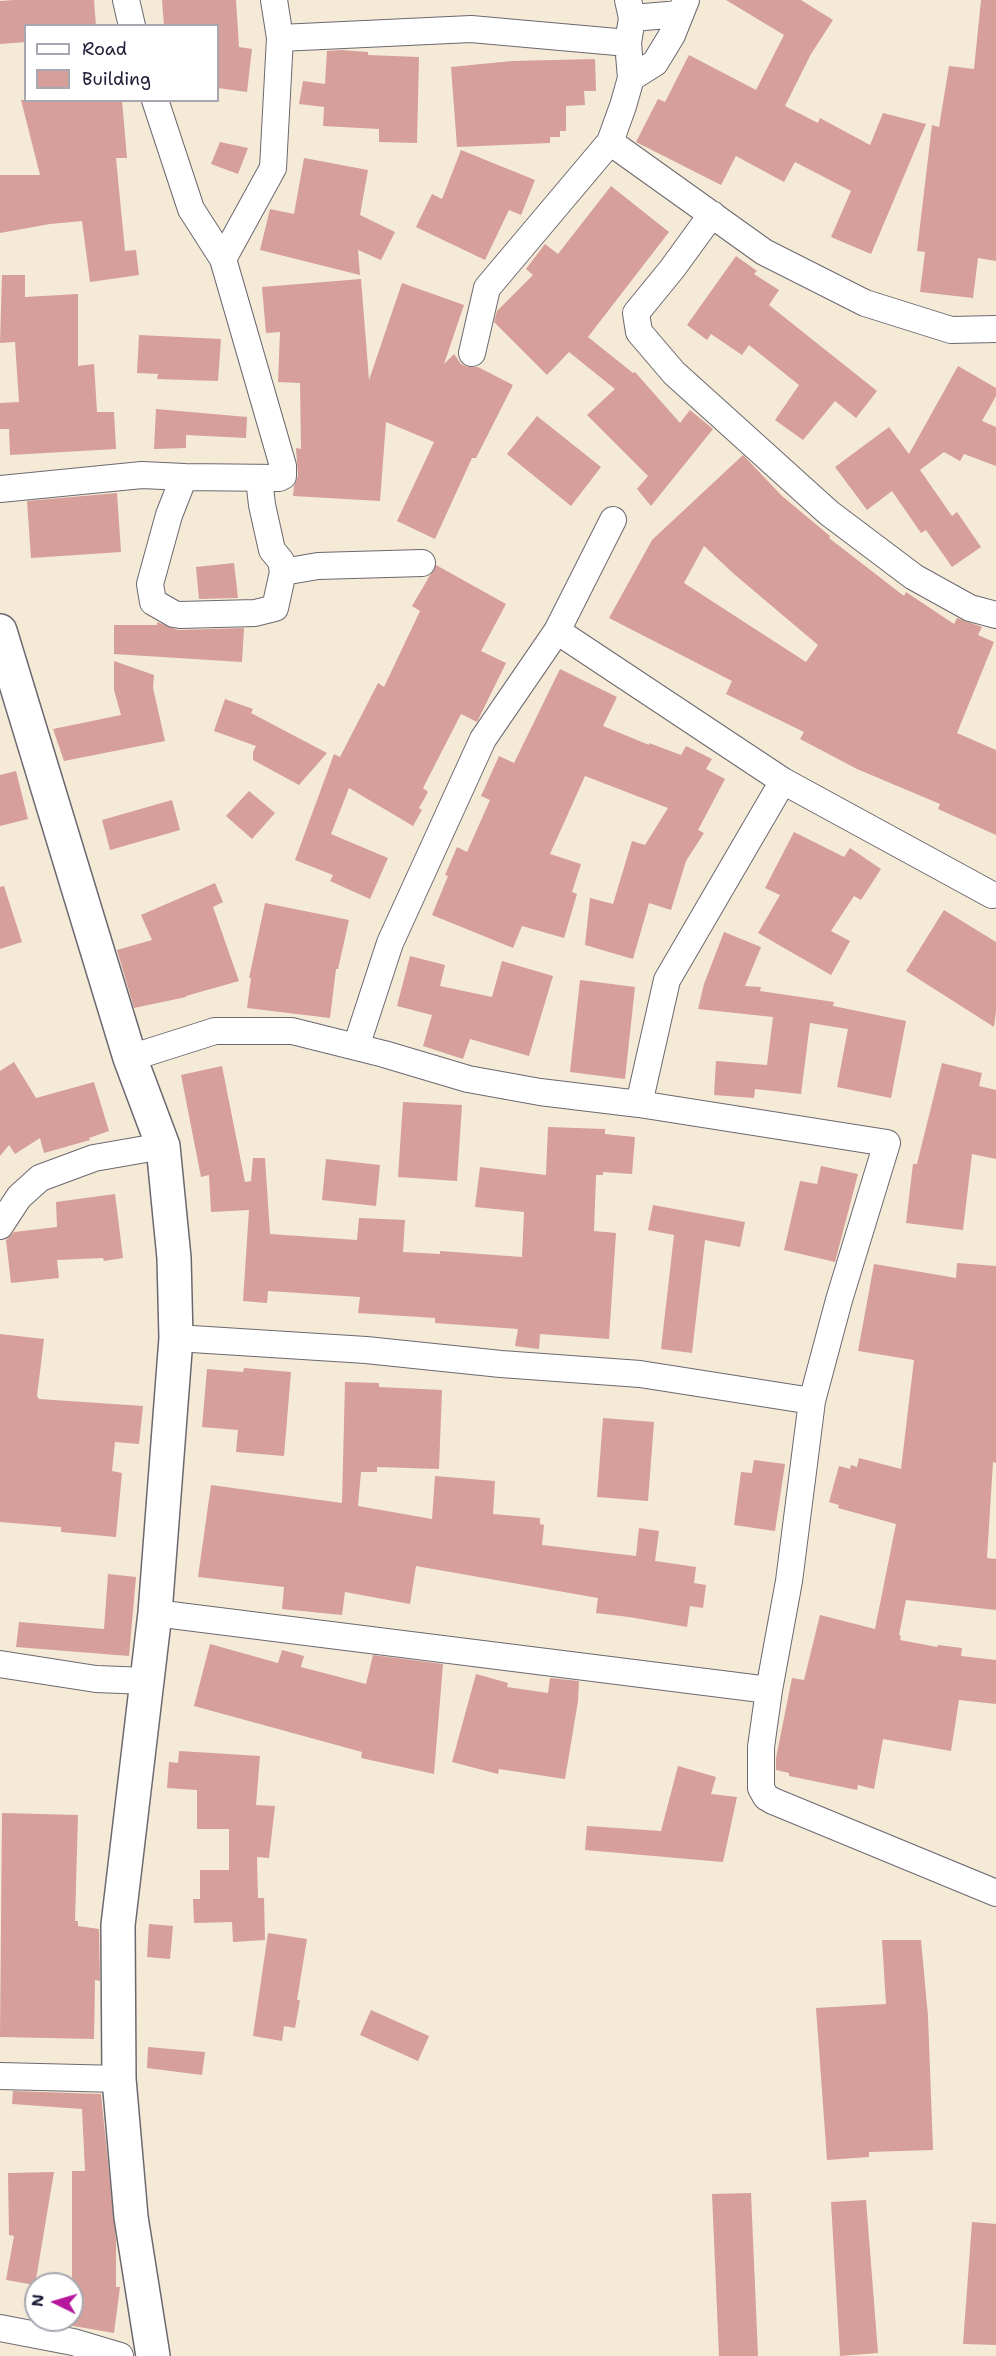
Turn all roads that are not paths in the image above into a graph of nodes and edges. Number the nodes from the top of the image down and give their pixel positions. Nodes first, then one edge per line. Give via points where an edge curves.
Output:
1 (126, 0) edge
2 (274, 0) edge
3 (683, 7) edge
4 (629, 20) edge
5 (132, 24) edge
6 (280, 38) junction
7 (631, 78) junction
8 (156, 102) edge
9 (610, 142) junction
10 (711, 214) junction
11 (223, 259) junction
12 (996, 329) edge
13 (472, 352) dead end
14 (184, 477) junction
15 (258, 478) junction
16 (0, 489) edge
17 (614, 520) dead end
18 (422, 562) dead end
19 (283, 572) junction
20 (996, 615) edge
21 (557, 631) junction
22 (1, 636) edge
23 (783, 782) junction
24 (992, 895) dead end
25 (356, 1047) junction
26 (130, 1058) junction
27 (639, 1104) junction
28 (163, 1146) junction
29 (0, 1226) edge
30 (176, 1338) junction
31 (812, 1401) junction
32 (155, 1613) junction
33 (0, 1664) edge
34 (147, 1681) junction
35 (769, 1690) junction
36 (995, 1889) edge
37 (0, 2076) edge
38 (119, 2079) junction
39 (0, 2328) edge
40 (120, 2356) edge
41 (153, 2356) edge

1 - 5 street
2 - 6 street
3 - 4 street
3 - 7 street via 655,63
4 - 6 street
4 - 7 street
6 - 11 street via 273,168
7 - 9 street
8 - 11 street via 191,209
9 - 10 street
9 - 13 street via 488,288
10 - 12 street via 764,252 866,303 951,330
10 - 20 street via 636,313 639,332 674,373 829,513 914,577 970,608
11 - 15 street via 284,466 279,478
14 - 15 street
14 - 16 street via 142,475
14 - 19 street via 150,584 153,602 174,615 255,614 275,608
15 - 19 street via 272,550 281,561
17 - 21 street
18 - 19 street via 318,566
21 - 23 street
21 - 25 street via 483,739 390,943
22 - 26 street
23 - 24 street
23 - 27 street via 667,980
25 - 26 street via 292,1031 246,1029 215,1031
25 - 27 street via 468,1079
26 - 28 street
27 - 31 street via 887,1143
28 - 29 street via 94,1158 40,1178 19,1197
28 - 30 street via 174,1258
30 - 31 street via 640,1374
30 - 32 street
31 - 35 street via 789,1581
32 - 34 street
32 - 35 street
33 - 34 street via 96,1679
34 - 38 street via 118,1925
35 - 36 street via 761,1746 761,1788 766,1797
37 - 38 street
38 - 41 street via 131,2217
39 - 40 street

